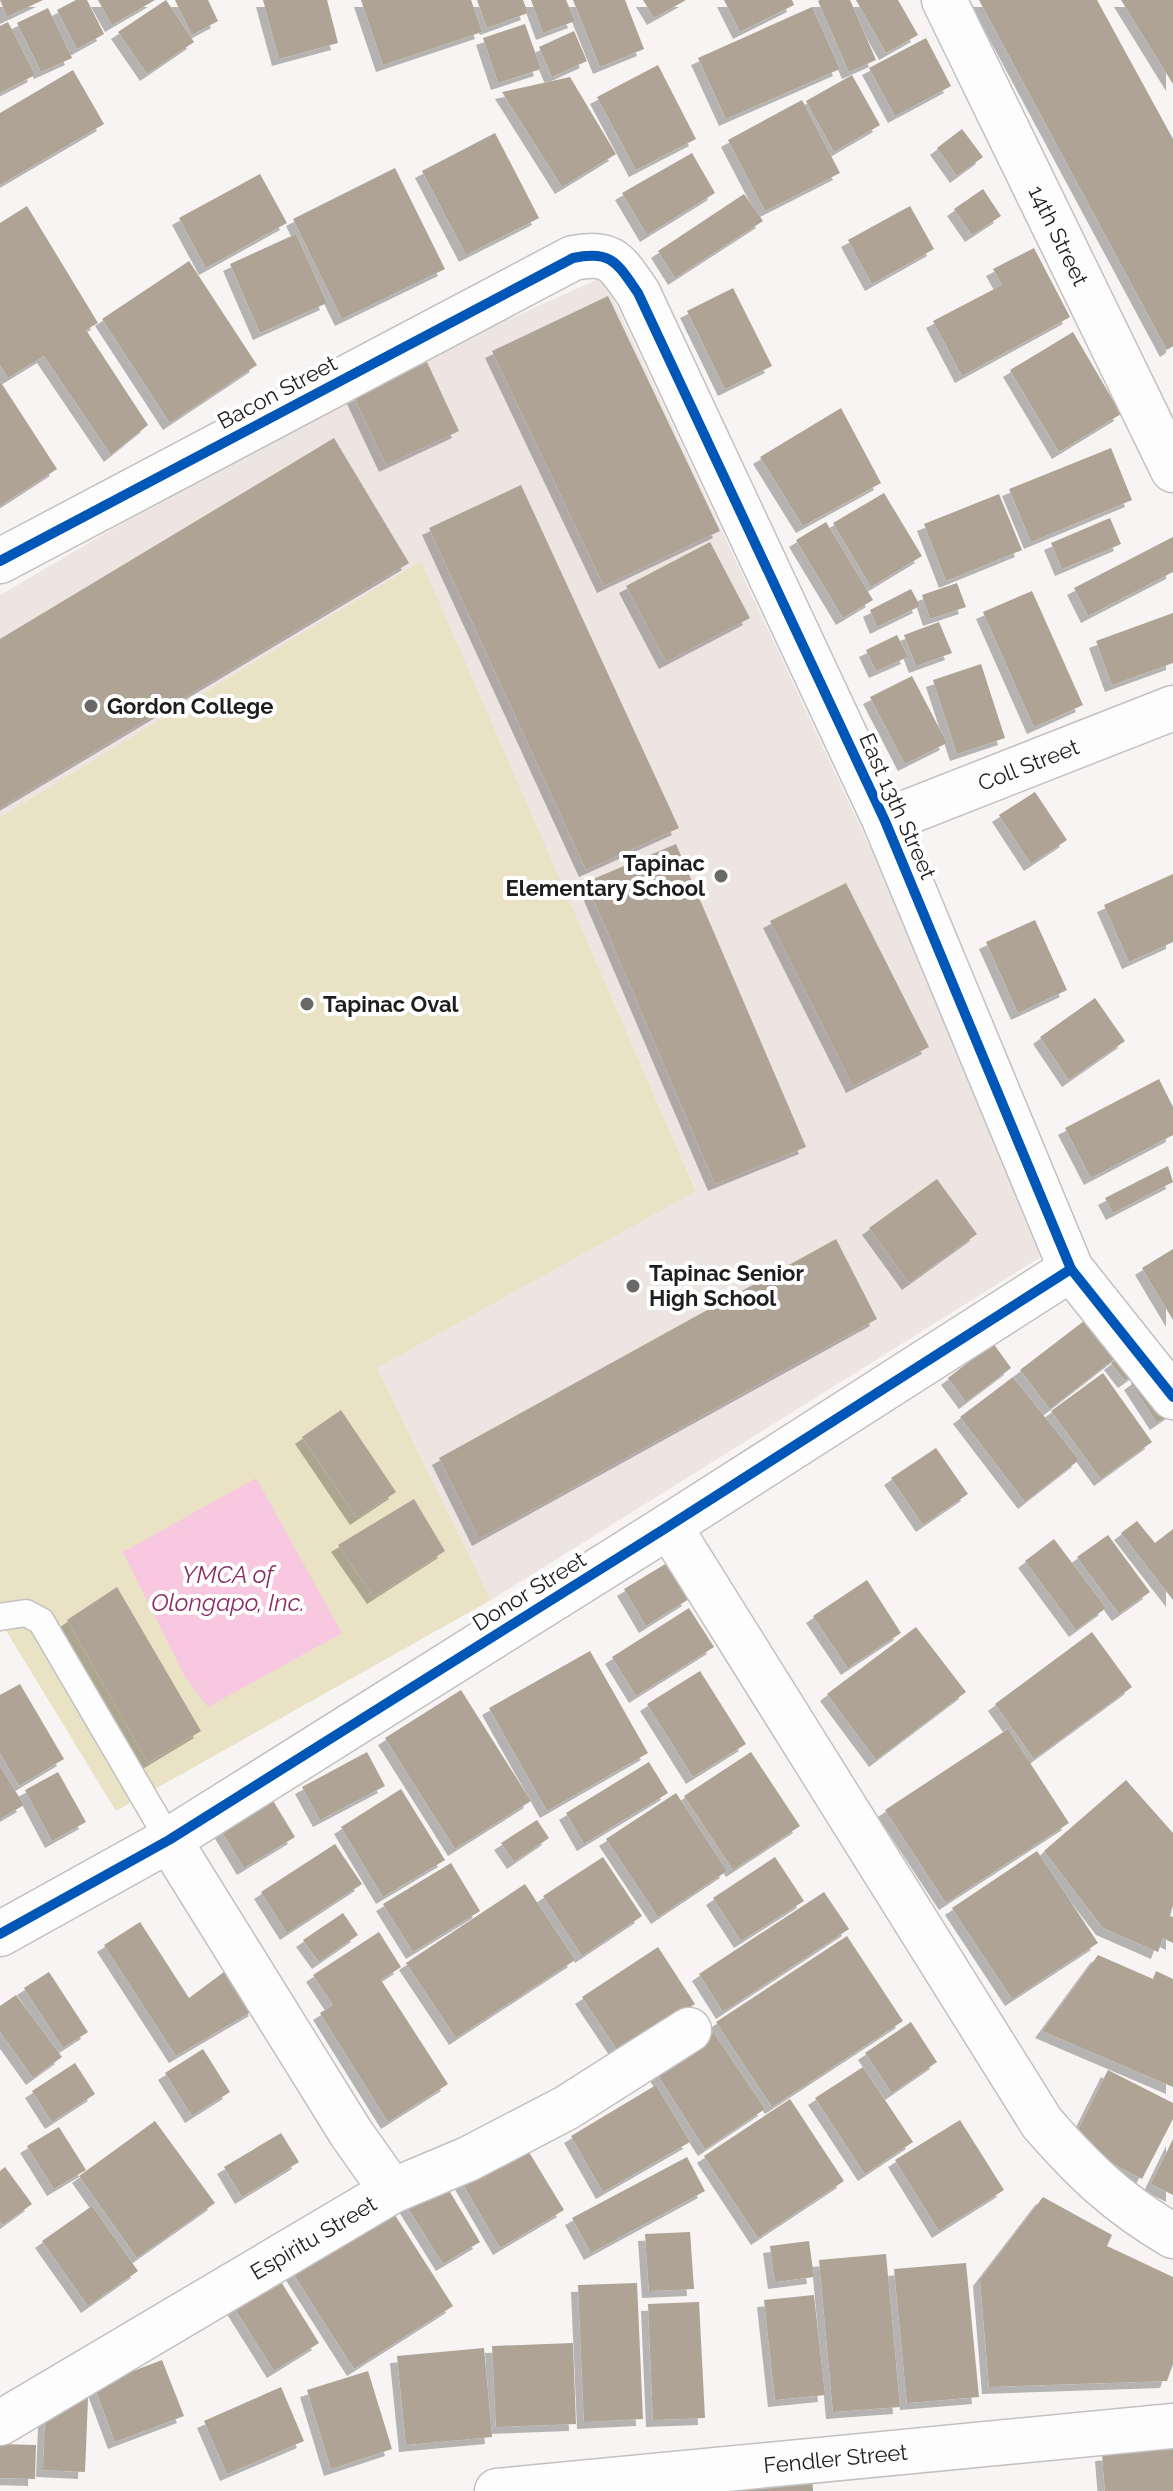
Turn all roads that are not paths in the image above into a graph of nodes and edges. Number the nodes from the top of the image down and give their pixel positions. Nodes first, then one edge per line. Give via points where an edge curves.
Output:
1 (944, 0) edge
2 (573, 258) joint
3 (1173, 470) edge
4 (0, 561) edge
5 (1173, 708) edge
6 (885, 821) junction
7 (1071, 1269) junction
8 (1173, 1397) edge
9 (669, 1526) junction
10 (0, 1617) edge
11 (169, 1840) junction
12 (0, 1934) edge
13 (689, 2030) dead end
14 (392, 2191) junction
15 (1173, 2236) edge
16 (0, 2423) edge
17 (1173, 2426) edge
18 (497, 2491) edge

1 - 3 street, 14th Street
2 - 4 street, Bacon Street
2 - 6 street, East 13th Street via 594,253 606,258 622,269 638,293
5 - 6 street, Coll Street
6 - 7 street, East 13th Street
7 - 8 street, East 13th Street
7 - 9 street, Donor Street
9 - 11 street, Donor Street
9 - 15 street via 1042,2123 1084,2172
10 - 11 lane via 26,1613 41,1621
11 - 12 street, Donor Street
11 - 14 street, Espiritu Street
13 - 14 street via 566,2108
14 - 16 street, Espiritu Street
17 - 18 street, Fendler Street

